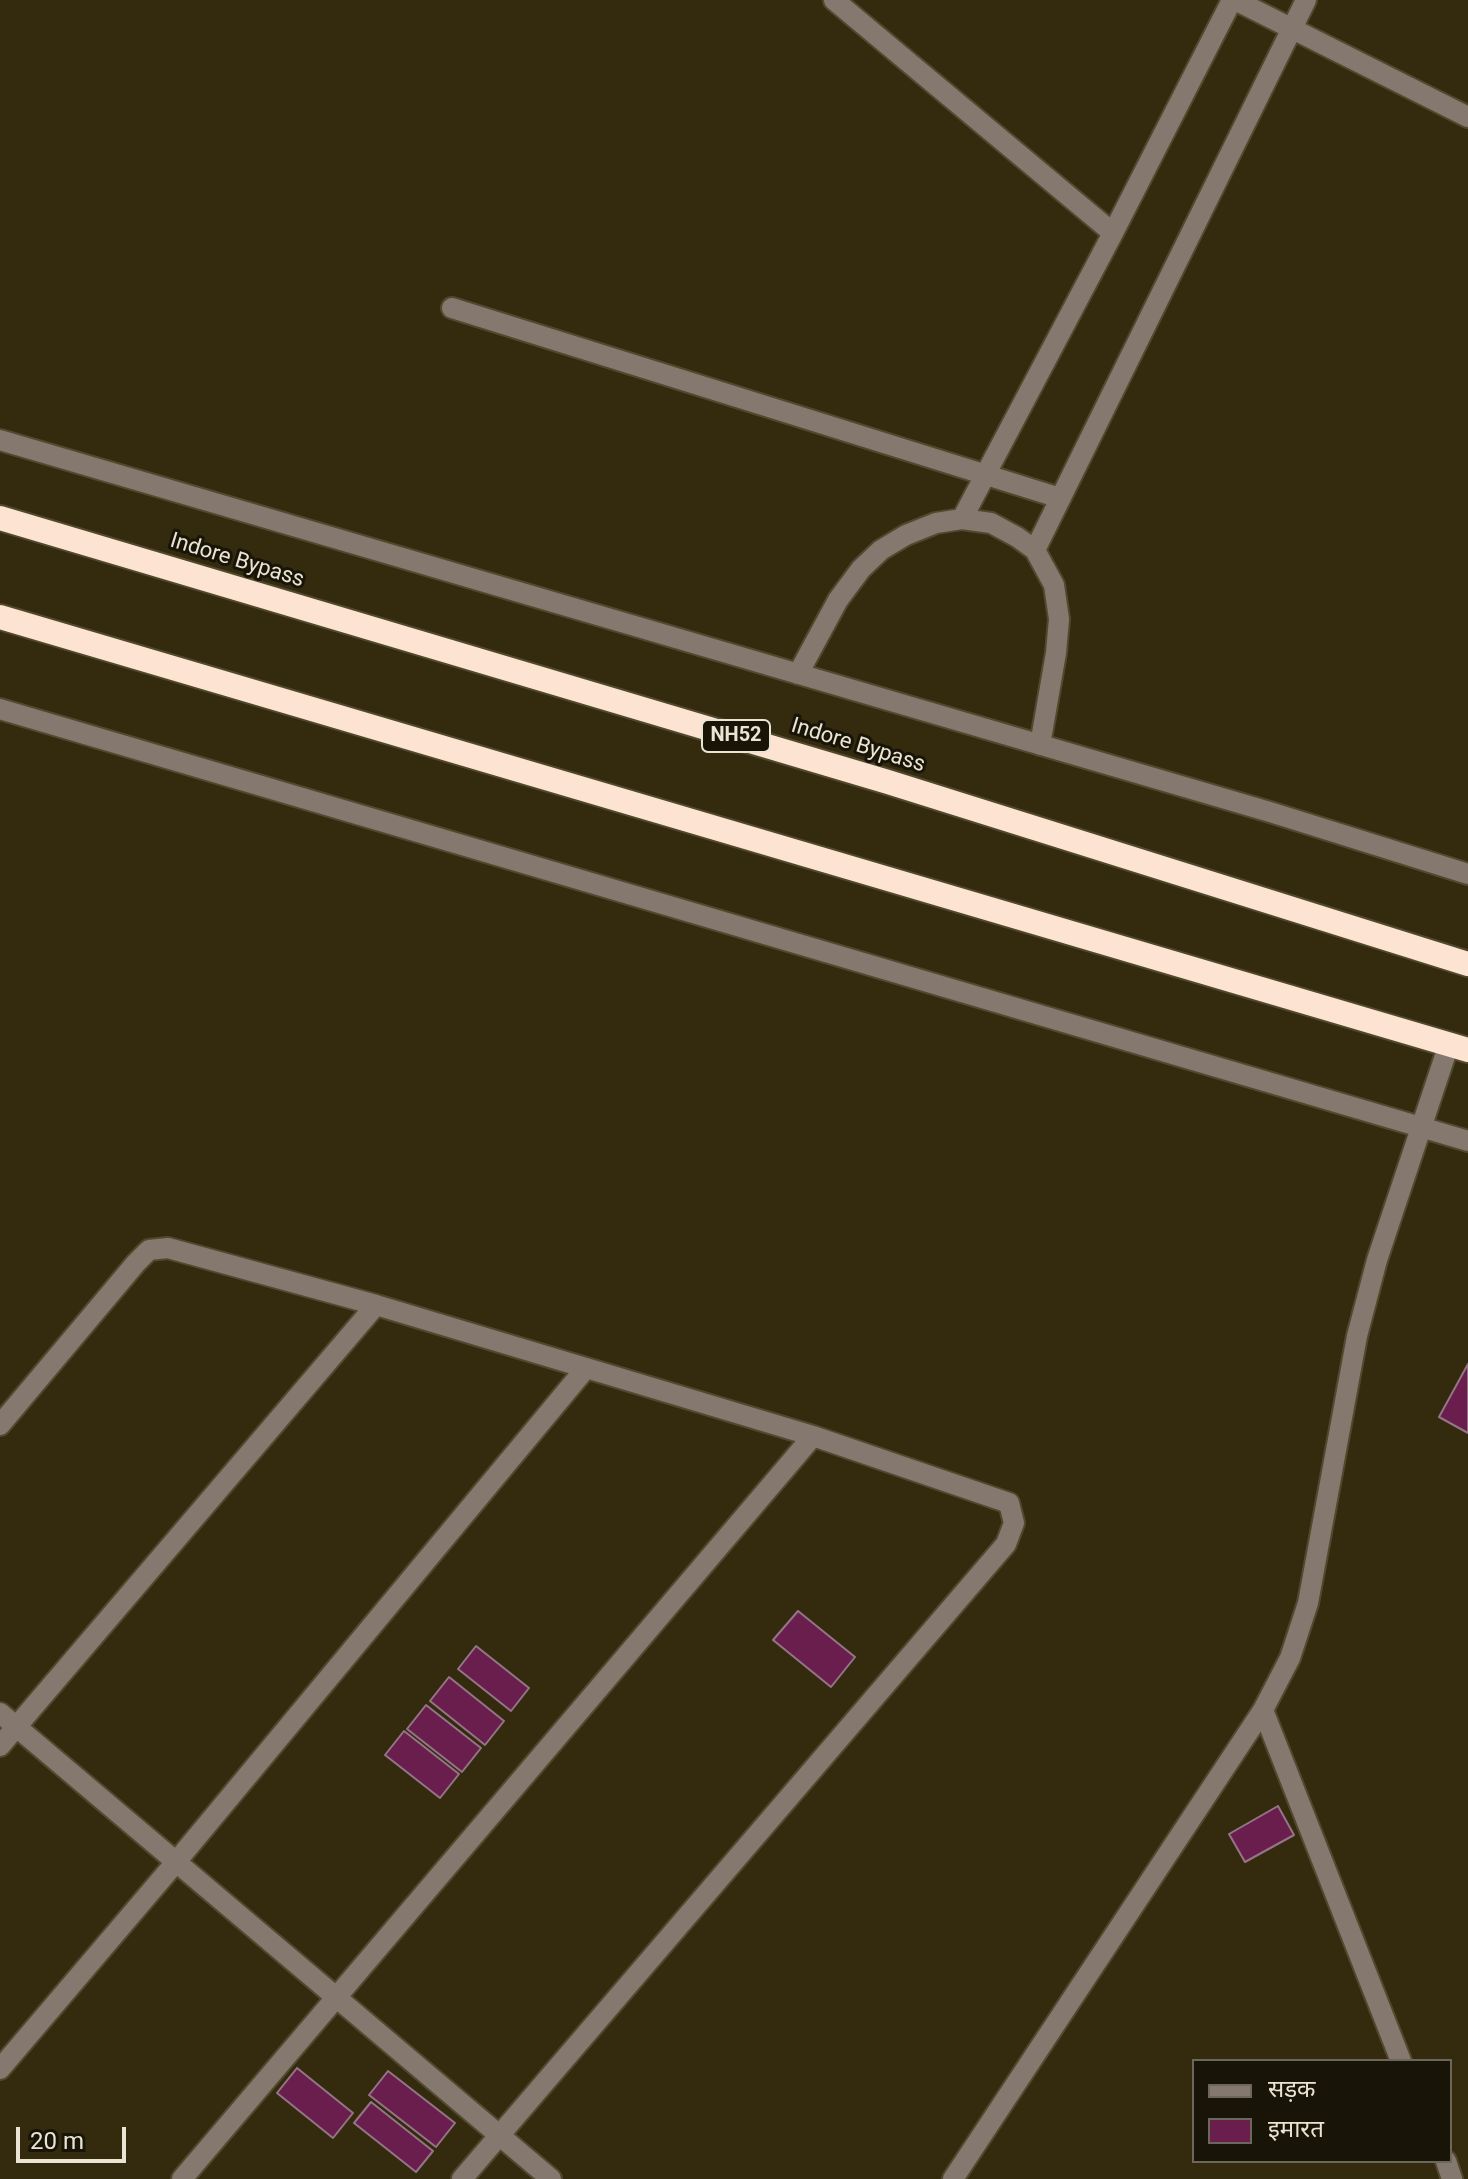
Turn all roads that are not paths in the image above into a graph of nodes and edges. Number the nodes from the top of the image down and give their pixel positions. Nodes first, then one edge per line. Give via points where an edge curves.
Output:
1 (834, 0) edge
2 (1234, 0) edge
3 (1306, 0) edge
4 (1292, 27) junction
5 (1468, 117) edge
6 (1113, 233) junction
7 (452, 308) dead end
8 (0, 440) edge
9 (986, 474) junction
10 (1060, 498) junction
11 (0, 518) edge
12 (962, 519) junction
13 (1035, 550) junction
14 (0, 617) edge
15 (798, 674) junction
16 (0, 709) edge
17 (1040, 745) junction
18 (1468, 874) edge
19 (1468, 964) edge
20 (1458, 1047) edge
21 (1422, 1127) junction
22 (1468, 1141) edge
23 (376, 1305) junction
24 (586, 1368) junction
25 (0, 1425) edge
26 (813, 1436) junction
27 (1263, 1710) junction
28 (0, 1713) edge
29 (16, 1727) junction
30 (0, 1746) edge
31 (176, 1862) junction
32 (336, 1997) junction
33 (1400, 2059) edge
34 (0, 2069) edge
35 (499, 2137) junction
36 (182, 2179) edge
37 (462, 2179) edge
38 (551, 2179) edge
39 (953, 2179) edge

1 - 6 street
2 - 4 street
2 - 6 street
3 - 4 street
4 - 5 street
4 - 10 street
6 - 9 street
7 - 9 street
8 - 15 street
9 - 10 street
9 - 12 street
10 - 13 street
11 - 19 highway, Indore Bypass / NH52 via 888,782
12 - 13 street via 991,523
12 - 15 street via 936,523 881,550 838,600
13 - 17 street via 1054,585 1059,619
14 - 20 highway
15 - 17 street
16 - 21 street
17 - 18 street
20 - 21 street
21 - 22 street
21 - 27 street via 1357,1336 1308,1603 1290,1658
23 - 24 street
23 - 25 street via 168,1248 149,1250
23 - 29 street
24 - 26 street
24 - 31 street
26 - 32 street
26 - 35 street via 1009,1503 1014,1523 1006,1544
27 - 33 street
27 - 39 street
28 - 29 street
29 - 30 street
29 - 31 street
31 - 32 street
31 - 34 street
32 - 35 street
32 - 36 street
35 - 37 street
35 - 38 street

